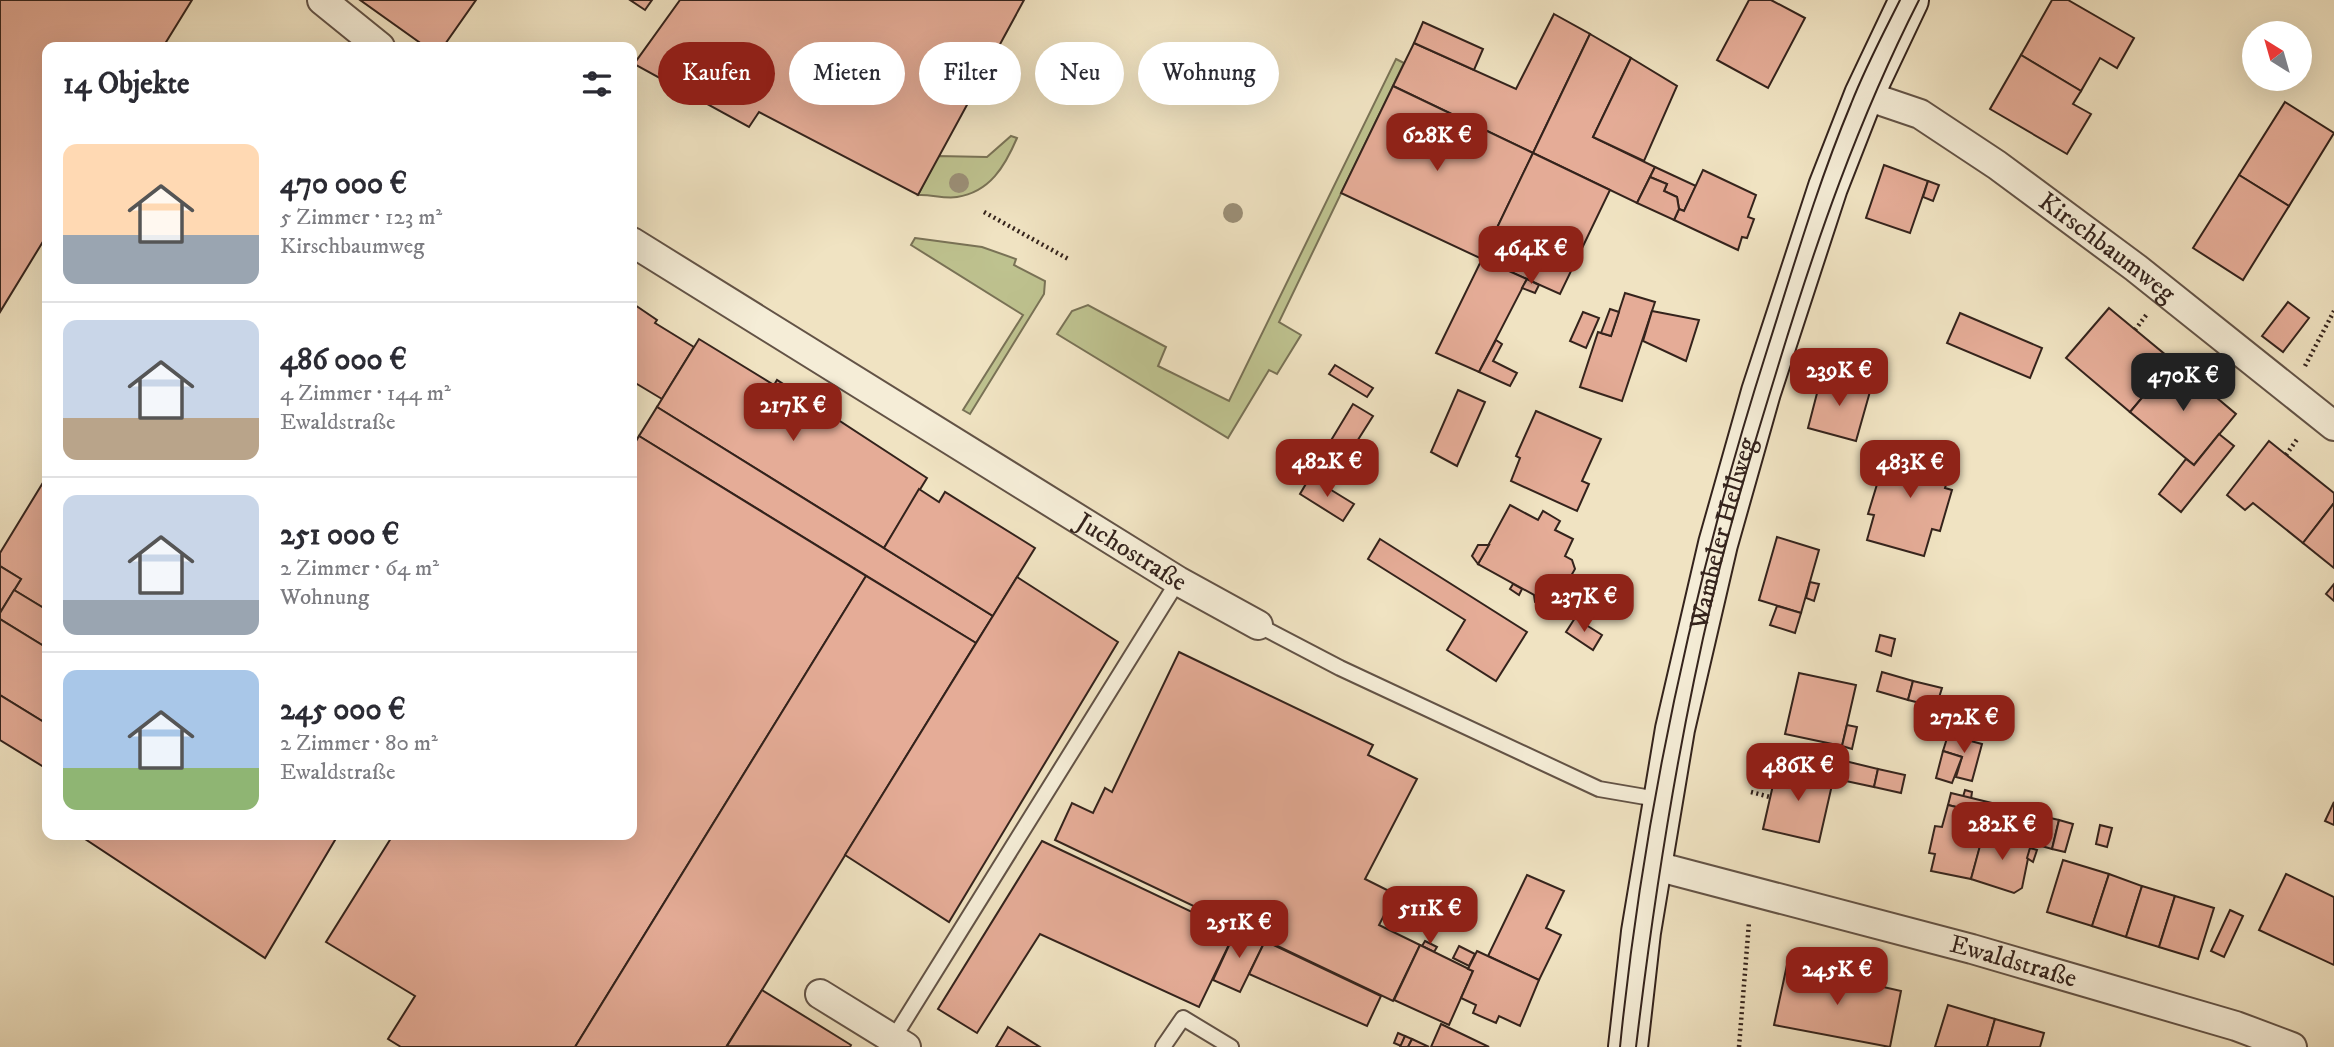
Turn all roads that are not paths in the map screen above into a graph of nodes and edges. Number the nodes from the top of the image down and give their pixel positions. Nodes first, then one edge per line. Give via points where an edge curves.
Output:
1 (322, 0) edge
2 (1909, 0) edge
3 (374, 42) edge
4 (1864, 95) junction
5 (637, 245) edge
6 (2334, 426) edge
7 (1178, 581) junction
8 (1258, 625) joint
9 (1663, 800) junction
10 (1652, 865) junction
11 (820, 994) dead end
12 (899, 1043) edge
13 (1163, 1047) edge
14 (1231, 1047) edge
15 (1628, 1047) edge
16 (2292, 1047) edge

1 - 3 street
2 - 4 main road, Wambeler Hellweg
4 - 6 street, Kirschbaumweg via 1920,114 1997,164
4 - 9 main road, Wambeler Hellweg via 1804,257 1739,472 1675,729
5 - 7 street, Juchostraße
7 - 8 street, Juchostraße
7 - 12 lane
8 - 9 lane, Juchostraße via 1599,789
9 - 10 main road, Wambeler Hellweg
10 - 15 main road, Wambeler Hellweg
10 - 16 street, Ewaldstraße via 1972,949 2236,1026
11 - 12 street
13 - 14 lane via 1183,1018

